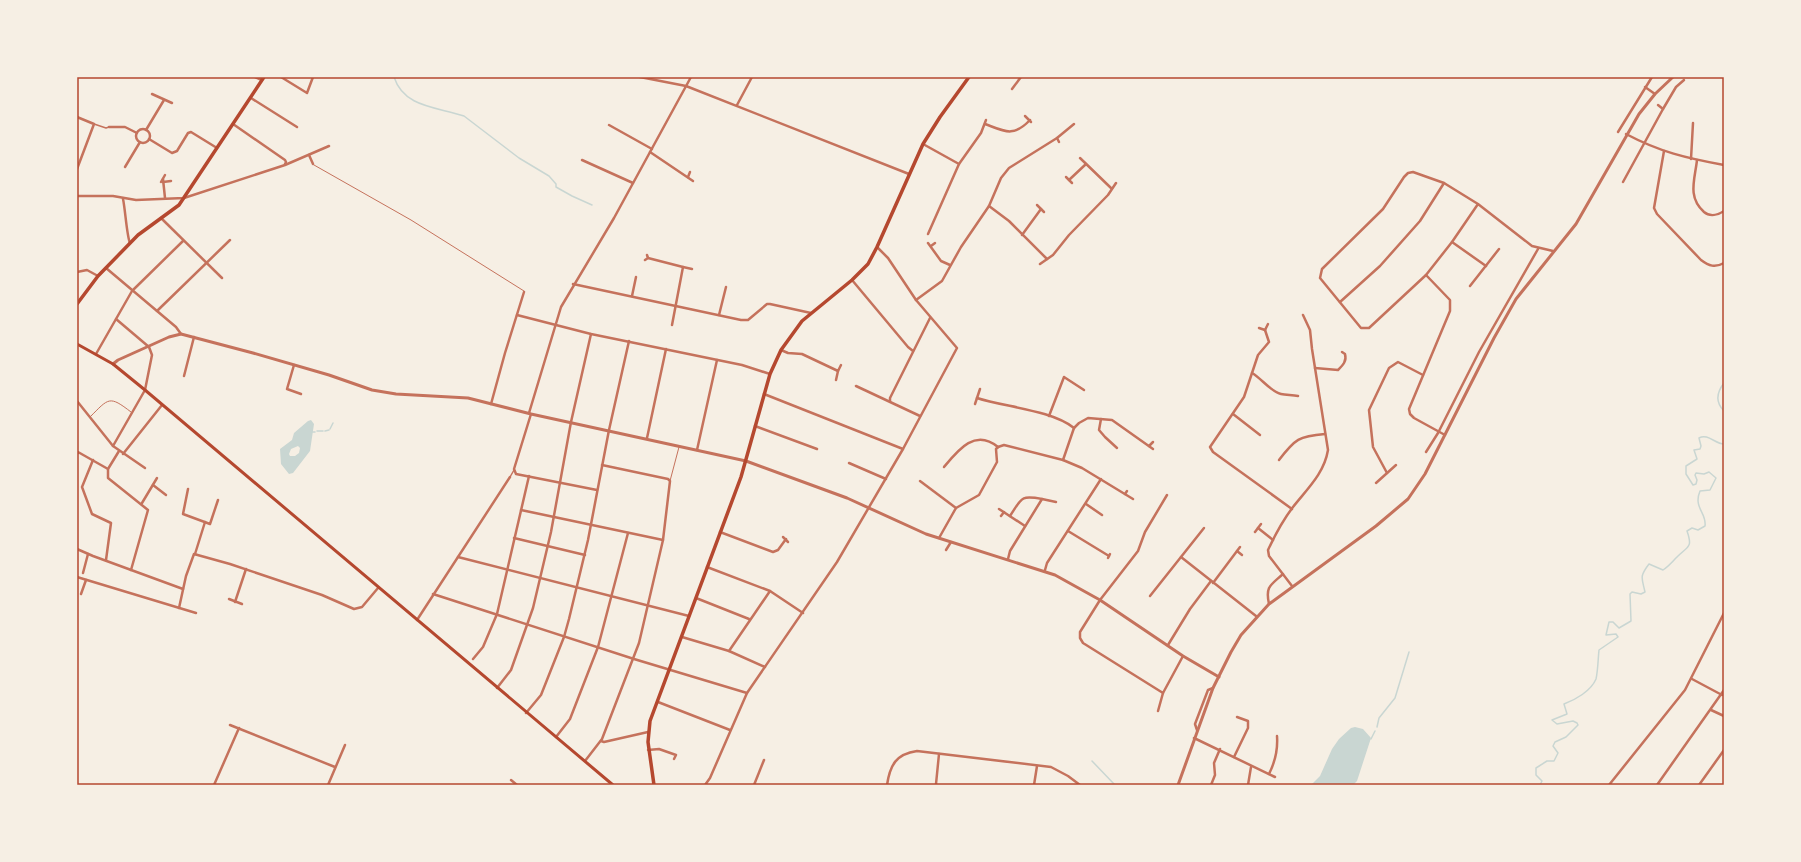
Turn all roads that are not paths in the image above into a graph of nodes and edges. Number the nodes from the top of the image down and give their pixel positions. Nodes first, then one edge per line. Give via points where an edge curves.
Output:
1 (255, 77) edge
2 (281, 77) edge
3 (313, 77) edge
4 (640, 77) edge
5 (691, 77) edge
6 (752, 77) edge
7 (969, 77) edge
8 (1021, 77) edge
9 (1652, 77) edge
10 (1673, 77) edge
11 (263, 79) edge
12 (1684, 80) dead end
13 (686, 86) junction
14 (1645, 87) junction
15 (1012, 88) dead end
16 (152, 94) dead end
17 (1654, 94) junction
18 (251, 98) junction
19 (164, 100) junction
20 (172, 103) dead end
21 (736, 105) junction
22 (1658, 106) dead end
23 (1663, 109) junction
24 (1025, 116) dead end
25 (77, 117) edge
26 (1693, 123) dead end
27 (94, 124) junction
28 (233, 124) junction
29 (1074, 124) dead end
30 (609, 125) dead end
31 (109, 127) joint
32 (297, 127) dead end
33 (146, 130) junction
34 (1618, 132) dead end
35 (137, 133) junction
36 (1626, 134) junction
37 (1057, 138) junction
38 (149, 140) junction
39 (140, 142) junction
40 (1059, 142) dead end
41 (1643, 143) junction
42 (923, 144) junction
43 (329, 146) dead end
44 (218, 148) junction
45 (651, 151) junction
46 (1664, 151) junction
47 (308, 155) junction
48 (1080, 158) dead end
49 (1692, 159) junction
50 (582, 160) dead end
51 (1697, 160) junction
52 (313, 164) joint
53 (959, 164) junction
54 (1086, 164) junction
55 (285, 165) junction
56 (1724, 165) edge
57 (125, 167) dead end
58 (77, 170) edge
59 (690, 172) dead end
60 (909, 174) junction
61 (165, 175) dead end
62 (688, 177) junction
63 (1066, 177) dead end
64 (1069, 180) junction
65 (162, 181) junction
66 (171, 181) dead end
67 (694, 181) dead end
68 (1622, 182) dead end
69 (633, 183) junction
70 (1072, 183) dead end
71 (1116, 183) dead end
72 (1444, 183) junction
73 (1112, 188) junction
74 (77, 196) edge
75 (165, 198) junction
76 (184, 198) junction
77 (123, 199) junction
78 (1478, 204) junction
79 (1037, 205) dead end
80 (989, 206) junction
81 (1041, 209) junction
82 (1724, 211) edge
83 (1044, 212) dead end
84 (161, 218) junction
85 (928, 234) dead end
86 (1022, 235) junction
87 (230, 240) dead end
88 (183, 241) junction
89 (1452, 242) junction
90 (130, 243) junction
91 (928, 243) dead end
92 (935, 243) dead end
93 (931, 246) junction
94 (878, 247) junction
95 (1499, 249) dead end
96 (1538, 249) junction
97 (1553, 251) junction
98 (647, 258) dead end
99 (1047, 259) junction
100 (206, 263) junction
101 (1724, 263) edge
102 (1040, 264) dead end
103 (950, 265) junction
104 (1486, 266) junction
105 (683, 267) junction
106 (106, 268) junction
107 (692, 270) dead end
108 (77, 272) edge
109 (1426, 275) junction
110 (98, 276) junction
111 (636, 277) dead end
112 (222, 278) dead end
113 (852, 280) junction
114 (574, 284) junction
115 (1470, 286) dead end
116 (726, 287) dead end
117 (132, 291) junction
118 (524, 292) joint
119 (632, 296) junction
120 (916, 300) junction
121 (1340, 302) junction
122 (77, 304) edge
123 (675, 306) junction
124 (157, 311) junction
125 (811, 313) junction
126 (517, 315) junction
127 (719, 315) junction
128 (1303, 315) dead end
129 (930, 318) junction
130 (116, 319) junction
131 (1268, 324) dead end
132 (554, 325) junction
133 (672, 325) dead end
134 (1258, 328) dead end
135 (1265, 330) junction
136 (181, 334) junction
137 (592, 334) junction
138 (194, 337) junction
139 (629, 341) junction
140 (77, 344) edge
141 (149, 347) junction
142 (666, 349) junction
143 (781, 350) junction
144 (913, 351) junction
145 (1342, 352) dead end
146 (96, 354) junction
147 (717, 360) junction
148 (113, 364) junction
149 (294, 365) junction
150 (841, 365) dead end
151 (1315, 368) junction
152 (838, 371) junction
153 (1252, 372) junction
154 (770, 374) junction
155 (1423, 375) junction
156 (184, 376) dead end
157 (836, 380) dead end
158 (856, 386) dead end
159 (980, 389) dead end
160 (145, 390) junction
161 (1084, 390) dead end
162 (301, 394) dead end
163 (764, 394) junction
164 (1298, 396) dead end
165 (977, 398) junction
166 (77, 401) edge
167 (890, 401) junction
168 (492, 404) junction
169 (974, 404) dead end
170 (162, 405) junction
171 (133, 414) junction
172 (530, 414) junction
173 (1234, 414) junction
174 (920, 416) junction
175 (1049, 416) junction
176 (90, 417) junction
177 (1100, 419) junction
178 (572, 422) junction
179 (755, 426) junction
180 (1074, 428) junction
181 (609, 430) junction
182 (1438, 433) junction
183 (1325, 434) junction
184 (1260, 435) dead end
185 (1445, 435) junction
186 (647, 438) junction
187 (1153, 442) dead end
188 (113, 446) junction
189 (680, 446) junction
190 (1149, 446) junction
191 (998, 447) junction
192 (1117, 448) dead end
193 (903, 449) junction
194 (1153, 449) dead end
195 (697, 450) junction
196 (817, 450) dead end
197 (119, 451) junction
198 (1426, 452) dead end
199 (77, 454) edge
200 (123, 454) junction
201 (93, 460) junction
202 (1063, 460) junction
203 (1279, 460) dead end
204 (746, 461) junction
205 (849, 463) dead end
206 (602, 465) junction
207 (1396, 465) dead end
208 (944, 467) dead end
209 (145, 468) dead end
210 (108, 469) junction
211 (514, 469) junction
212 (1387, 473) junction
213 (529, 476) junction
214 (510, 477) joint
215 (157, 478) dead end
216 (886, 479) junction
217 (1101, 479) junction
218 (920, 480) dead end
219 (670, 481) junction
220 (560, 483) junction
221 (1376, 483) dead end
222 (153, 485) junction
223 (188, 489) dead end
224 (597, 490) junction
225 (1127, 491) dead end
226 (1125, 494) junction
227 (166, 495) dead end
228 (1167, 495) dead end
229 (1042, 499) junction
230 (1133, 499) dead end
231 (218, 500) dead end
232 (1056, 502) dead end
233 (142, 503) junction
234 (1086, 504) junction
235 (869, 508) junction
236 (956, 508) junction
237 (999, 508) dead end
238 (1292, 509) junction
239 (521, 510) junction
240 (1004, 512) junction
241 (1102, 515) dead end
242 (1001, 516) dead end
243 (1010, 516) junction
244 (553, 518) junction
245 (204, 522) junction
246 (1261, 524) dead end
247 (591, 525) junction
248 (1025, 526) junction
249 (1204, 528) dead end
250 (1258, 528) junction
251 (1068, 531) junction
252 (720, 532) junction
253 (1255, 532) dead end
254 (628, 533) junction
255 (782, 537) dead end
256 (514, 538) junction
257 (939, 538) junction
258 (786, 539) junction
259 (663, 540) junction
260 (1273, 540) junction
261 (788, 542) dead end
262 (951, 542) junction
263 (548, 546) junction
264 (1240, 547) dead end
265 (77, 548) edge
266 (946, 550) dead end
267 (1237, 551) junction
268 (88, 554) junction
269 (194, 554) junction
270 (585, 555) junction
271 (1242, 555) dead end
272 (1109, 556) dead end
273 (1181, 556) junction
274 (458, 557) junction
275 (1008, 559) junction
276 (106, 560) junction
277 (707, 567) junction
278 (246, 569) junction
279 (131, 570) junction
280 (507, 570) junction
281 (1045, 570) junction
282 (83, 573) dead end
283 (1283, 574) junction
284 (77, 578) edge
285 (540, 579) junction
286 (86, 580) junction
287 (1212, 582) junction
288 (1292, 586) junction
289 (378, 588) junction
290 (577, 588) junction
291 (183, 589) junction
292 (770, 591) junction
293 (81, 594) dead end
294 (433, 594) junction
295 (1150, 596) dead end
296 (612, 597) junction
297 (696, 597) junction
298 (229, 599) dead end
299 (1100, 600) junction
300 (235, 602) junction
301 (242, 604) dead end
302 (1269, 604) junction
303 (648, 606) junction
304 (179, 608) junction
305 (196, 613) dead end
306 (803, 613) junction
307 (1724, 613) edge
308 (496, 614) junction
309 (689, 616) junction
310 (1256, 616) junction
311 (749, 619) junction
312 (417, 620) junction
313 (528, 625) junction
314 (564, 637) junction
315 (682, 637) junction
316 (1168, 645) junction
317 (598, 647) junction
318 (729, 651) junction
319 (1184, 656) junction
320 (473, 659) joint
321 (634, 659) junction
322 (469, 663) junction
323 (765, 667) junction
324 (670, 669) junction
325 (1220, 677) junction
326 (1692, 679) junction
327 (497, 688) junction
328 (1724, 690) edge
329 (747, 693) junction
330 (1163, 693) junction
331 (1722, 695) junction
332 (658, 702) junction
333 (1711, 710) junction
334 (1158, 711) dead end
335 (526, 713) junction
336 (1724, 716) edge
337 (1237, 717) dead end
338 (230, 725) dead end
339 (239, 728) junction
340 (730, 730) junction
341 (648, 732) junction
342 (1277, 736) dead end
343 (556, 738) junction
344 (1194, 738) junction
345 (601, 741) junction
346 (345, 745) dead end
347 (1220, 749) junction
348 (648, 750) junction
349 (1724, 750) edge
350 (939, 754) junction
351 (1234, 757) junction
352 (674, 759) dead end
353 (764, 760) dead end
354 (585, 762) junction
355 (1038, 766) junction
356 (334, 767) junction
357 (1251, 767) junction
358 (1269, 774) junction
359 (1275, 777) dead end
360 (511, 780) dead end
361 (936, 784) dead end
362 (214, 785) edge
363 (328, 785) edge
364 (516, 785) edge
365 (612, 785) edge
366 (654, 785) edge
367 (705, 785) edge
368 (754, 785) edge
369 (887, 785) edge
370 (1034, 785) edge
371 (1080, 785) edge
372 (1178, 785) edge
373 (1211, 785) edge
374 (1248, 785) edge
375 (1609, 785) edge
376 (1657, 785) edge
377 (1699, 785) edge

1 - 11 street
2 - 3 street via 308,94
4 - 13 street
5 - 13 street
6 - 21 street
7 - 42 main road
8 - 15 street
9 - 14 street
10 - 17 street
11 - 18 main road
12 - 23 street via 1676,87
13 - 21 street
13 - 45 street
14 - 17 street
14 - 34 street
16 - 19 street
17 - 36 street
18 - 28 main road
18 - 32 street
19 - 20 street
19 - 33 street
21 - 60 street
22 - 23 street
23 - 41 street
24 - 53 street via 1030,121 1009,133 986,122
25 - 27 street
26 - 49 street
27 - 31 street
27 - 58 street
28 - 44 main road
28 - 55 street via 285,160
29 - 37 street
30 - 45 street
31 - 35 street via 125,127
33 - 35 street
33 - 38 street via 150,135
35 - 39 street
36 - 41 street
36 - 97 street via 1576,224
37 - 40 street
37 - 80 street via 1009,168 1001,178
38 - 39 street
38 - 44 street via 172,153 177,151 191,132
39 - 57 street
41 - 46 street
41 - 68 street
42 - 53 street
42 - 60 main road
43 - 47 street
44 - 76 main road
45 - 62 street
45 - 69 street
46 - 49 street
46 - 101 street via 1654,208 1657,214 1701,260 1715,266
47 - 52 street
47 - 55 street
48 - 54 street
49 - 51 street
50 - 69 street
51 - 56 street
51 - 82 street via 1694,200 1706,214 1715,215
52 - 118 lane via 411,220
53 - 85 street
54 - 64 street
54 - 73 street
55 - 76 street
59 - 62 street
60 - 94 main road
61 - 65 street
62 - 67 street
63 - 64 street
64 - 70 street
65 - 66 street
65 - 75 street
69 - 114 street
71 - 73 street
72 - 78 street
72 - 121 street via 1420,221 1380,266
72 - 121 street via 1414,172 1408,173 1383,209 1322,269 1320,278
73 - 99 street
74 - 77 street via 113,196
75 - 76 street
75 - 77 street
76 - 84 main road via 179,205
77 - 90 street
78 - 89 street
78 - 96 street
79 - 81 street
80 - 86 street
80 - 103 street
81 - 83 street
81 - 86 street
84 - 88 street
84 - 90 main road
86 - 99 street
87 - 100 street
88 - 100 street
88 - 117 street
89 - 104 street
89 - 109 street
90 - 106 main road
91 - 93 street
92 - 93 street
93 - 103 street via 940,261
94 - 113 main road via 868,264
94 - 120 street
95 - 104 street
96 - 97 street
96 - 182 street via 1479,352
97 - 185 street via 1516,299
98 - 105 street
99 - 102 street
100 - 112 street
100 - 124 street
103 - 120 street via 942,280
104 - 115 street
105 - 107 street
105 - 123 street
106 - 110 main road
106 - 117 street
108 - 110 street via 87,270
109 - 121 street via 1369,328 1361,328
109 - 155 street via 1450,300 1450,311
110 - 122 main road
111 - 119 street
113 - 125 main road
113 - 144 street
114 - 119 street
114 - 132 street
116 - 127 street
117 - 124 street
117 - 130 street
118 - 126 street
119 - 123 street
120 - 129 street
123 - 127 street
123 - 133 street
124 - 136 street
125 - 127 street via 767,304 748,320
125 - 143 main road via 802,320
126 - 132 street
126 - 168 street
128 - 151 street via 1310,330
129 - 144 street
129 - 174 street via 957,348
130 - 141 street
130 - 146 street
131 - 135 street
132 - 137 street
132 - 172 street
134 - 135 street
135 - 153 street via 1270,342 1258,355
136 - 138 street
136 - 141 street
137 - 139 street
137 - 178 street
138 - 149 street
138 - 156 street
139 - 142 street
139 - 181 street
140 - 146 main road
141 - 148 street
141 - 160 street via 152,353
142 - 147 street
142 - 186 street
143 - 152 street via 802,354
143 - 154 main road
144 - 167 street
145 - 151 street via 1346,358 1338,370
146 - 148 main road
147 - 154 street
147 - 195 street
148 - 160 main road
149 - 162 street via 287,389
149 - 168 street via 372,390 468,398
150 - 152 street
151 - 183 street
152 - 157 street
153 - 164 street via 1274,391
153 - 173 street via 1244,397
154 - 163 main road
155 - 182 street via 1410,414
155 - 212 street via 1398,362 1389,368 1369,410 1373,447
158 - 167 street
159 - 165 street
160 - 170 main road
160 - 171 street
161 - 175 street via 1064,377
163 - 179 main road
163 - 193 street
165 - 169 street
165 - 175 street
166 - 176 street
167 - 174 street
168 - 172 street
170 - 200 street
170 - 289 main road
171 - 176 lane via 112,400 104,403
171 - 188 street
172 - 178 street
172 - 211 street
173 - 184 street
173 - 238 street via 1210,447
174 - 193 street
175 - 180 street
176 - 188 street
177 - 180 street via 1088,418
177 - 190 street via 1112,420
177 - 192 street via 1101,434
178 - 181 street
178 - 220 street
179 - 196 street
179 - 204 main road
180 - 202 street
181 - 186 street
181 - 206 street
182 - 185 street
182 - 198 street
183 - 203 street via 1299,438
183 - 238 street via 1328,450 1324,466
185 - 288 street via 1425,474 1408,499 1376,526
186 - 189 street
187 - 190 street
188 - 197 street
189 - 195 street
189 - 219 lane
190 - 194 street
191 - 202 street via 1004,445
191 - 208 street via 983,439 973,441 959,449
191 - 236 street via 997,462 979,494
193 - 216 street
195 - 204 street
197 - 200 street
197 - 210 street
199 - 201 street via 78,452
200 - 209 street
201 - 210 street
201 - 276 street via 82,487 92,514 111,524
202 - 217 street
204 - 235 street via 820,487
204 - 252 main road
205 - 216 street
206 - 219 street
206 - 224 street
207 - 212 street
210 - 233 street via 108,478
211 - 213 street via 516,474
211 - 214 street
212 - 221 street
213 - 220 street
213 - 239 street
214 - 274 street
215 - 222 street
216 - 235 street
217 - 226 street
217 - 234 street
218 - 236 street
219 - 259 street
220 - 224 street
220 - 244 street
222 - 227 street
222 - 233 street
223 - 245 street via 183,514
224 - 247 street
225 - 226 street
226 - 230 street
228 - 299 street via 1145,532 1138,551
229 - 232 street
229 - 243 street via 1025,497
229 - 248 street
231 - 245 street via 210,524
233 - 279 street via 148,510
234 - 241 street
234 - 251 street
235 - 257 street
235 - 306 street
236 - 257 street
237 - 240 street
238 - 260 street
239 - 244 street
239 - 256 street
240 - 242 street
240 - 243 street
243 - 248 street
244 - 247 street
244 - 263 street
245 - 269 street
246 - 250 street
247 - 254 street
247 - 270 street
248 - 275 street
249 - 273 street
250 - 253 street
250 - 260 street
251 - 272 street
251 - 281 street
252 - 258 street via 773,552 778,550
252 - 277 main road
254 - 259 street
254 - 296 street
255 - 258 street
256 - 263 street
256 - 280 street
257 - 262 street
258 - 261 street
259 - 303 street
260 - 283 street via 1268,550 1269,556
262 - 266 street
262 - 275 street
263 - 270 street
263 - 285 street
264 - 267 street
265 - 268 street
267 - 271 street
267 - 287 street
268 - 276 street
268 - 282 street
269 - 278 street
269 - 291 street
270 - 290 street
273 - 287 street
273 - 295 street
274 - 280 street
274 - 294 street
275 - 281 street
276 - 279 street
277 - 292 street
277 - 297 main road
278 - 289 street via 322,595 354,609 362,607
278 - 300 street
279 - 291 street
280 - 285 street
280 - 308 street
281 - 299 street
283 - 288 street
283 - 302 street via 1268,587 1266,593
284 - 286 street
285 - 290 street
285 - 313 street
286 - 293 street
286 - 304 street
287 - 310 street
287 - 316 street via 1190,609
288 - 302 street
289 - 312 main road
290 - 296 street
290 - 314 street
291 - 304 street
292 - 306 street
292 - 311 street
294 - 308 street
294 - 312 street
296 - 303 street
296 - 317 street
297 - 309 main road
297 - 311 street
298 - 300 street
299 - 316 street
299 - 330 street via 1080,632 1083,643
300 - 301 street
302 - 310 street
303 - 309 street
303 - 321 street
304 - 305 street
306 - 323 street
307 - 326 street
308 - 313 street
308 - 320 street via 483,647
309 - 315 main road
310 - 325 street via 1231,652
311 - 318 street
312 - 322 main road
313 - 314 street
313 - 327 street via 511,670
314 - 317 street
314 - 335 street via 541,695
315 - 318 street
315 - 324 main road
316 - 319 street
317 - 321 street
317 - 343 street via 570,719
318 - 323 street
319 - 325 street
319 - 330 street
320 - 322 street
321 - 324 street
321 - 345 street
322 - 327 main road
323 - 329 street
324 - 329 street
324 - 332 main road
325 - 344 street via 1213,688
326 - 331 street
326 - 375 street via 1678,701
327 - 335 main road
328 - 331 street
329 - 340 street
330 - 334 street
331 - 333 street
332 - 340 street
332 - 341 main road
333 - 336 street
333 - 376 street
335 - 343 main road
337 - 351 street via 1248,720 1248,728
338 - 339 street
339 - 356 street
339 - 362 street
340 - 367 street
341 - 345 street
341 - 348 main road
342 - 358 street via 1274,764
343 - 354 main road
344 - 347 street
344 - 372 street
345 - 354 street
346 - 356 street
347 - 351 street
347 - 373 street via 1214,763 1215,775
348 - 352 street via 664,750 676,755
348 - 366 main road
349 - 377 street
350 - 355 street
350 - 361 street
350 - 369 street via 917,751 906,753 889,770
351 - 357 street
353 - 368 street
354 - 365 main road
355 - 370 street
355 - 371 street via 1051,767
356 - 363 street
357 - 358 street
357 - 374 street
358 - 359 street
360 - 364 street

